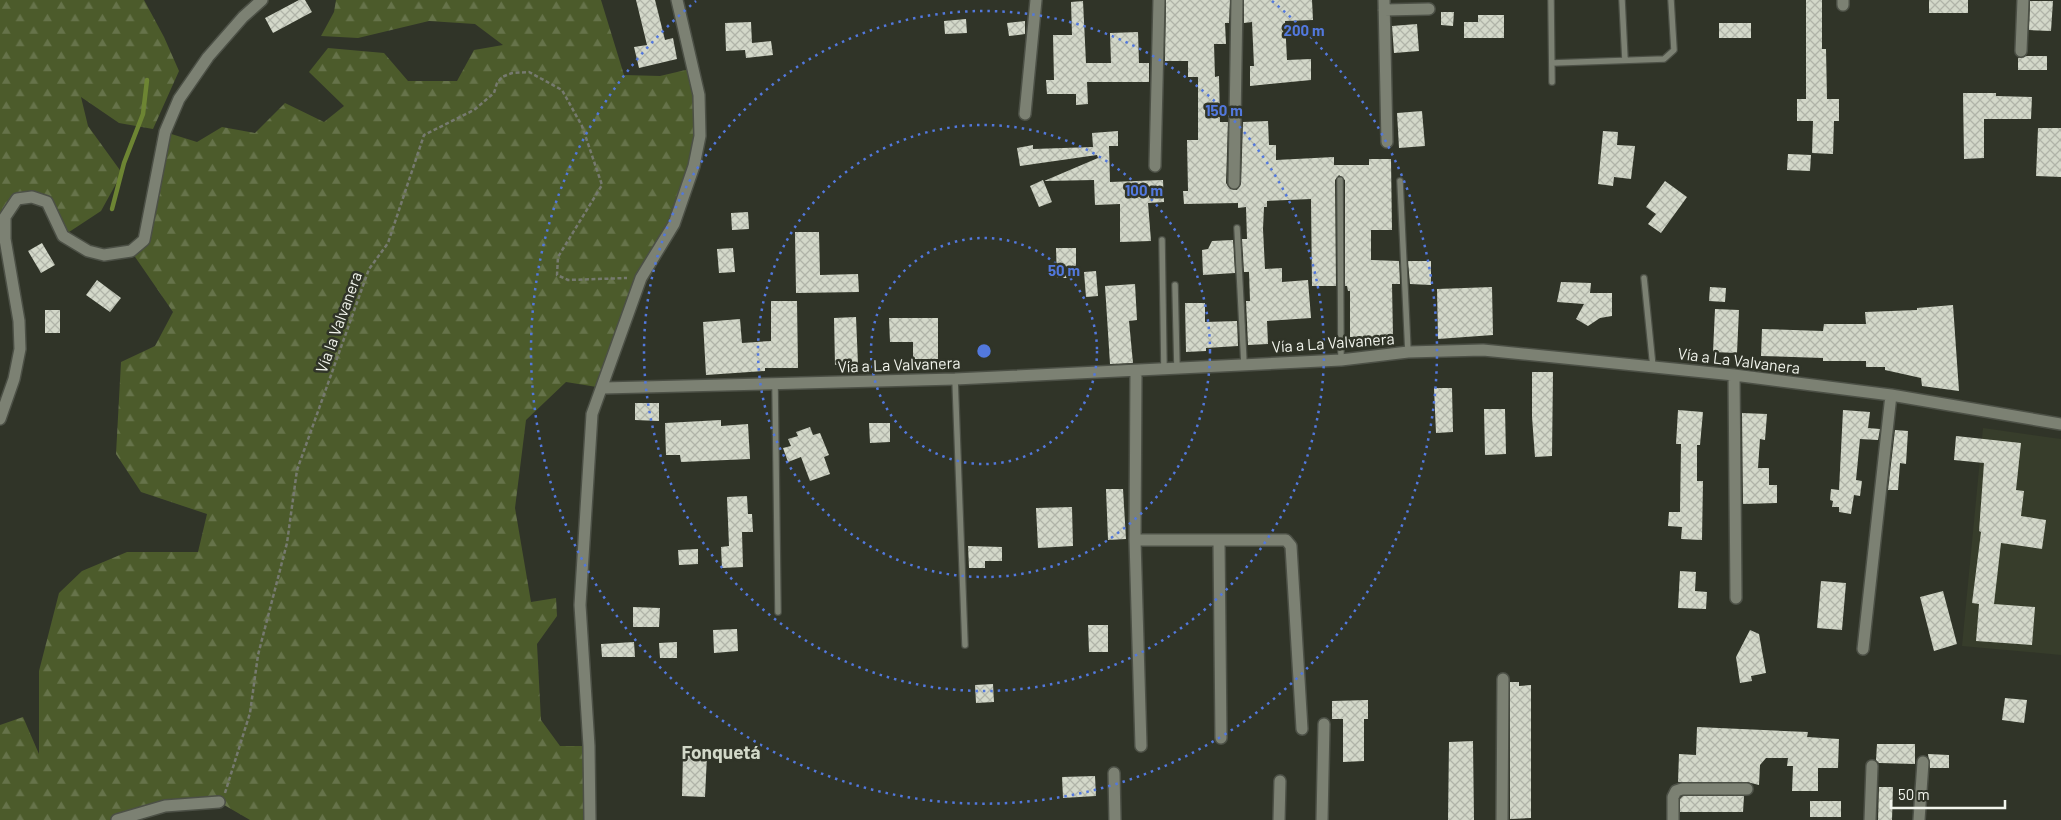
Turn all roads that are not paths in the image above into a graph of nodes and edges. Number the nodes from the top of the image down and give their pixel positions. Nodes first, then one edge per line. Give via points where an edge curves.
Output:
1 (262, 0) edge
2 (677, 0) edge
3 (1036, 0) edge
4 (1160, 0) edge
5 (1237, 0) edge
6 (1551, 0) edge
7 (1622, 0) edge
8 (1671, 0) edge
9 (2023, 0) edge
10 (1384, 5) edge
11 (1429, 8) dead end
12 (2021, 51) dead end
13 (1625, 60) junction
14 (1552, 63) junction
15 (1552, 82) dead end
16 (1025, 114) dead end
17 (1387, 142) dead end
18 (1155, 166) dead end
19 (1340, 180) dead end
20 (1400, 181) dead end
21 (1234, 183) dead end
22 (1237, 228) dead end
23 (1162, 240) dead end
24 (1644, 278) dead end
25 (1175, 285) dead end
26 (1408, 352) junction
27 (1341, 360) junction
28 (1244, 364) junction
29 (1653, 367) junction
30 (1177, 368) junction
31 (1164, 369) junction
32 (1136, 371) junction
33 (1734, 375) junction
34 (955, 379) junction
35 (775, 384) junction
36 (603, 388) junction
37 (1891, 395) junction
38 (0, 419) edge
39 (2061, 424) edge
40 (1135, 540) junction
41 (1219, 541) junction
42 (1736, 598) dead end
43 (778, 612) dead end
44 (965, 646) dead end
45 (1863, 649) dead end
46 (1503, 679) dead end
47 (1324, 724) dead end
48 (1302, 729) dead end
49 (1221, 738) dead end
50 (1141, 746) dead end
51 (1923, 762) dead end
52 (1872, 766) dead end
53 (1114, 773) dead end
54 (1280, 781) dead end
55 (1747, 789) dead end
56 (219, 802) road end
57 (117, 820) edge
58 (590, 820) edge
59 (1115, 820) edge
60 (1279, 820) edge
61 (1322, 820) edge
62 (1502, 820) edge
63 (1673, 820) edge
64 (1870, 820) edge
65 (1919, 820) edge

1 - 38 street via 243,16 208,57 179,99 165,132 148,228 144,240 137,246 131,251 104,255 88,251 63,236 47,202 32,197 17,199 5,217 4,239 19,320 20,349
2 - 36 street via 699,95 700,136 694,166 674,224 641,278
3 - 16 street
4 - 18 street
5 - 21 street
6 - 14 lane
7 - 13 lane
8 - 13 lane via 1674,50 1664,59
9 - 12 street
10 - 11 street
10 - 17 street
13 - 14 lane
14 - 15 lane
19 - 27 lane
20 - 26 lane
22 - 28 lane
23 - 31 lane
24 - 29 lane
25 - 30 lane
26 - 27 street, Vía a La Valvanera
26 - 29 street, Vía a La Valvanera via 1483,350
27 - 28 street, Vía a La Valvanera
28 - 30 street, Vía a La Valvanera
29 - 33 street, Vía a La Valvanera
30 - 31 street, Vía a La Valvanera
31 - 32 street, Vía a La Valvanera
32 - 34 street, Vía a La Valvanera
32 - 40 street
33 - 37 street, Vía a La Valvanera
33 - 42 street
34 - 35 street, Vía a La Valvanera
34 - 44 lane
35 - 36 street, Vía a La Valvanera
35 - 43 lane
36 - 58 street via 592,414 580,605
37 - 39 street, Vía a La Valvanera
37 - 45 street
40 - 41 street
40 - 50 street
41 - 48 street via 1277,538 1292,546
41 - 49 street
46 - 62 street
47 - 61 street
51 - 65 street
52 - 64 street
53 - 59 street
54 - 60 street
55 - 63 street via 1676,791
56 - 57 street via 165,806

